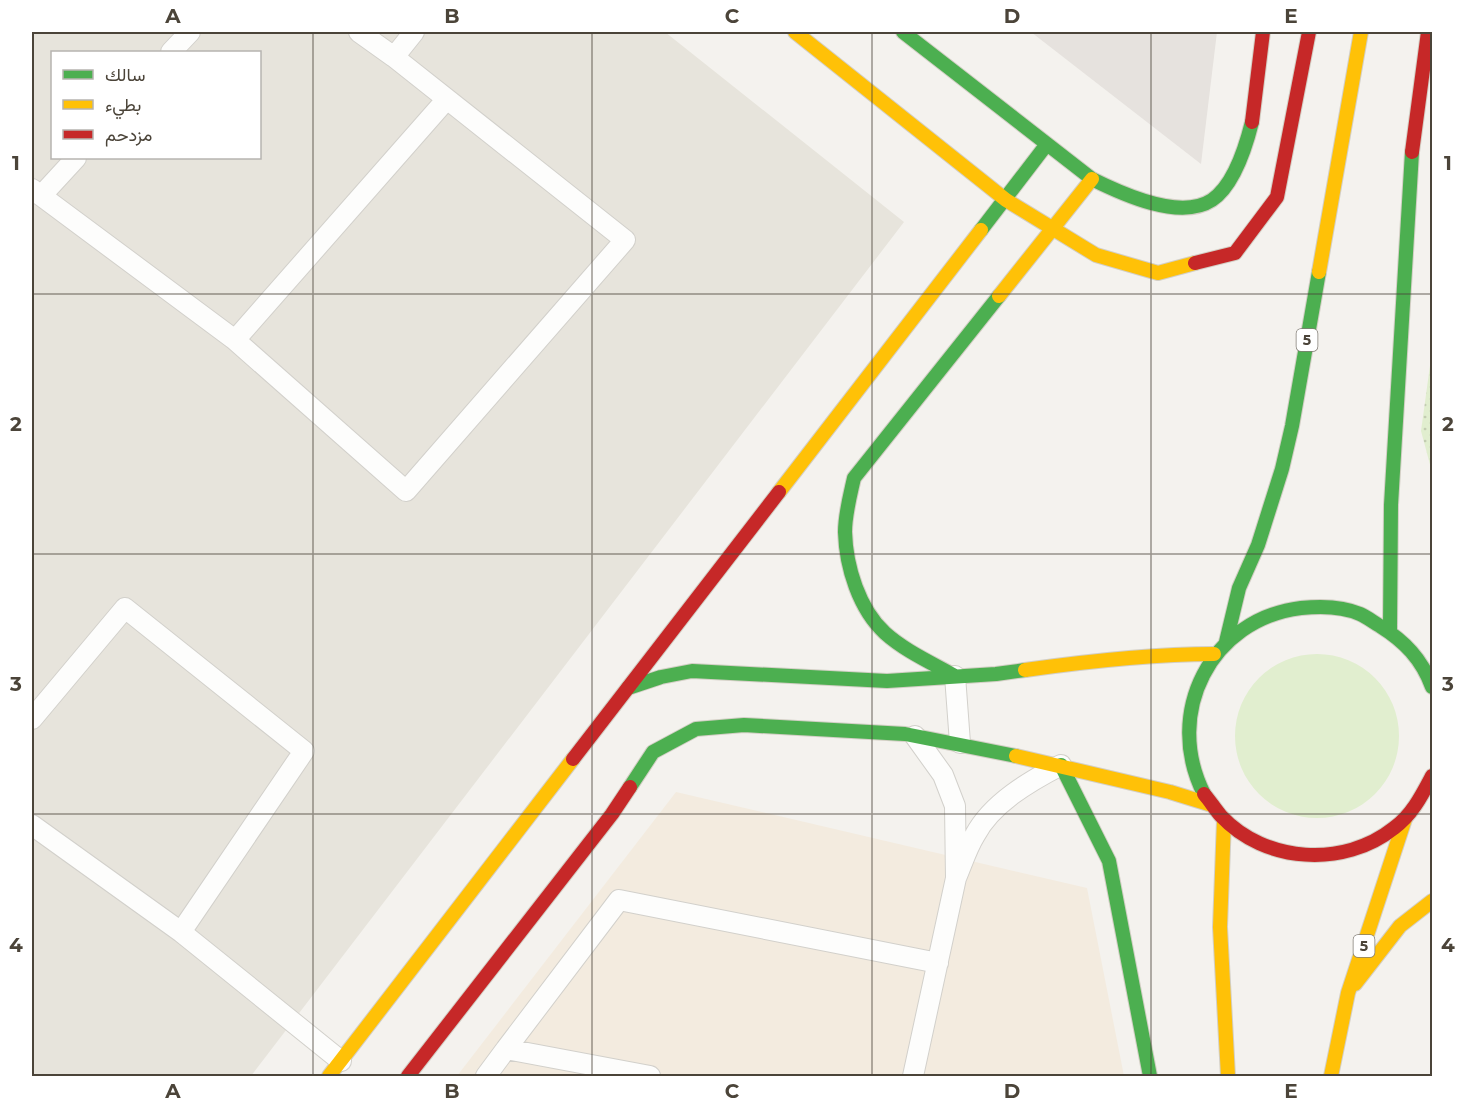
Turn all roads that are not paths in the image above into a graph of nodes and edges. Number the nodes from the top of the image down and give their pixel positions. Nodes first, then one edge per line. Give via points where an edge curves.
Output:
1 (190, 32) edge
2 (359, 32) edge
3 (414, 32) edge
4 (795, 32) edge
5 (903, 32) edge
6 (1263, 32) edge
7 (1309, 32) edge
8 (1361, 32) edge
9 (1428, 32) edge
10 (172, 51) edge
11 (394, 57) junction
12 (446, 100) junction
13 (1047, 144) junction
14 (75, 159) edge
15 (1092, 179) junction
16 (36, 192) edge
17 (1006, 200) junction
18 (1052, 227) junction
19 (235, 340) junction
20 (1390, 630) junction
21 (1226, 642) junction
22 (1214, 654) junction
23 (1426, 660) edge
24 (955, 676) junction
25 (1432, 687) edge
26 (628, 688) junction
27 (32, 719) edge
28 (915, 735) junction
29 (960, 743) junction
30 (1061, 765) junction
31 (1432, 776) edge
32 (1427, 796) edge
33 (1212, 805) junction
34 (1405, 819) junction
35 (1224, 820) junction
36 (32, 825) edge
37 (956, 878) junction
38 (1432, 901) edge
39 (181, 932) junction
40 (938, 963) junction
41 (1348, 993) junction
42 (506, 1049) junction
43 (341, 1061) junction
44 (328, 1077) edge
45 (408, 1077) edge
46 (486, 1077) edge
47 (650, 1077) edge
48 (912, 1077) edge
49 (1150, 1077) edge
50 (1228, 1077) edge
51 (1331, 1077) edge

1 - 10 street
2 - 11 street
3 - 11 street
4 - 17 main road
5 - 13 main road
6 - 15 main road via 1248,140 1229,182 1211,201 1190,206 1145,202
7 - 18 main road via 1277,197 1235,253 1158,273 1095,255
8 - 21 main road, 5 via 1290,436 1261,534 1239,588
9 - 20 main road via 1409,176 1391,505
11 - 12 street
12 - 19 street
12 - 19 street via 625,240 406,491
13 - 15 main road
13 - 17 main road
14 - 16 street
15 - 18 main road
16 - 19 street
17 - 18 main road
17 - 26 main road
18 - 24 main road via 854,478 845,520 847,549 854,582 870,614 883,631 902,645
20 - 21 main road via 1350,610 1306,606 1263,617
20 - 23 main road
21 - 22 main road
22 - 24 main road via 1109,658
22 - 33 main road via 1194,695 1188,741 1200,785
23 - 25 main road
24 - 26 main road via 887,681 692,671
24 - 29 street
26 - 43 main road
27 - 39 street via 125,608 303,751
28 - 29 main road
28 - 37 street via 943,775 955,806
28 - 45 main road via 744,725 696,729 653,752 612,814
29 - 30 main road
30 - 33 main road
30 - 37 street via 1032,780 992,812 975,833
30 - 49 main road via 1109,861
31 - 32 main road
32 - 34 main road
33 - 35 main road
34 - 35 main road via 1364,847 1315,857 1265,848
34 - 41 main road, 5
35 - 50 main road via 1220,927
36 - 39 street
37 - 40 street
38 - 41 main road via 1400,926
39 - 43 street
40 - 42 street via 620,900
40 - 48 street
41 - 51 main road, 5
42 - 46 street
42 - 47 street
43 - 44 main road

